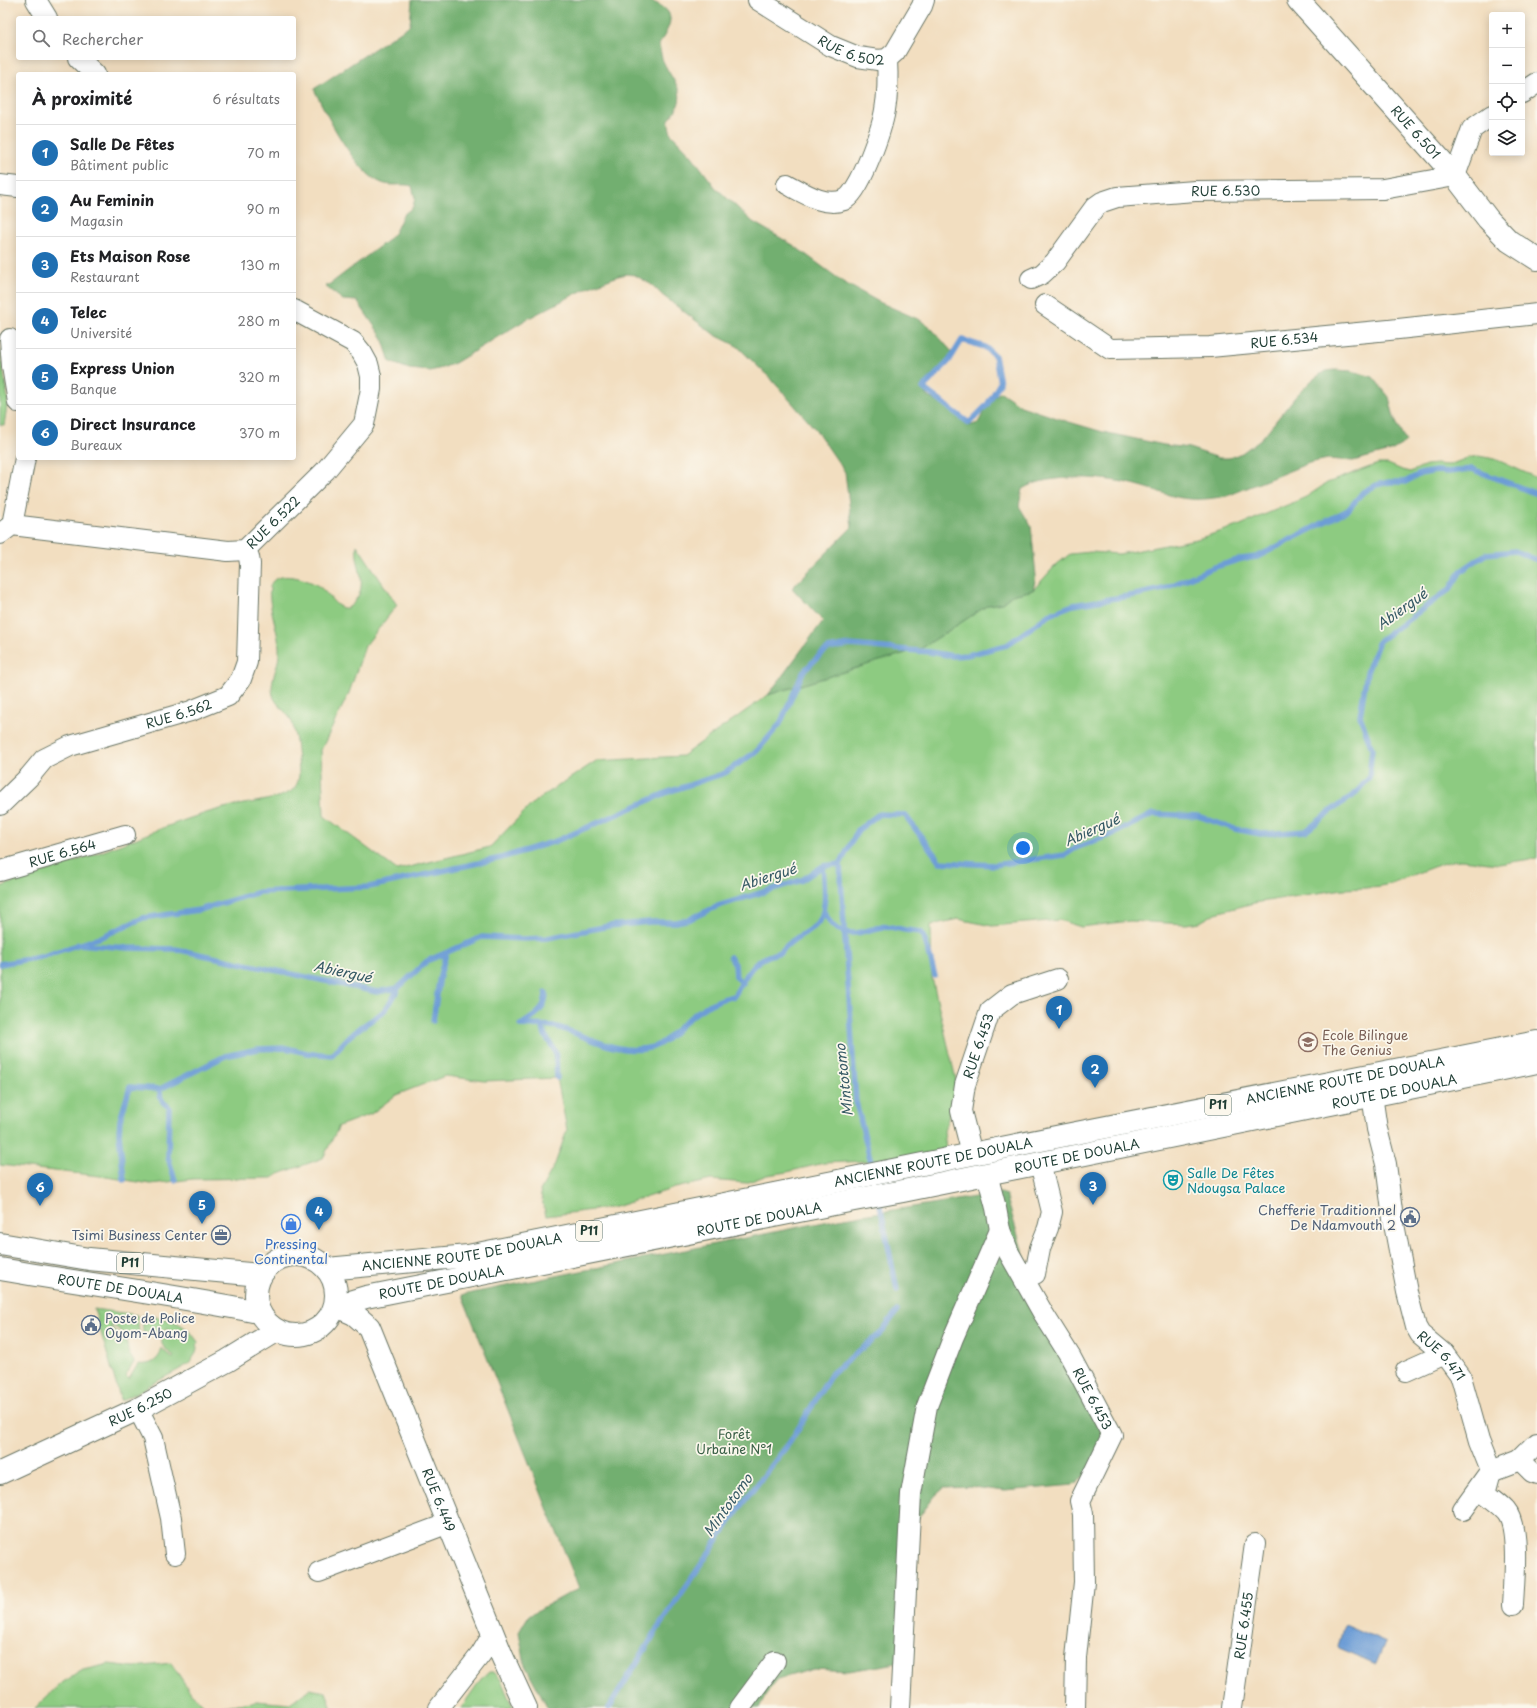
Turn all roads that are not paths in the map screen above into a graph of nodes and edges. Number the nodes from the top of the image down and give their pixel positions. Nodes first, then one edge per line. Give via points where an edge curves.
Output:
1 (36, 0) edge
2 (758, 0) edge
3 (924, 0) edge
4 (1298, 0) edge
5 (46, 16) edge
6 (887, 58) junction
7 (80, 60) edge
8 (92, 72) edge
9 (1537, 83) edge
10 (1525, 91) edge
11 (1489, 117) edge
12 (1455, 176) junction
13 (787, 184) dead end
14 (0, 185) edge
15 (16, 187) edge
16 (1537, 258) edge
17 (1031, 280) dead end
18 (1045, 304) dead end
19 (296, 311) edge
20 (1537, 314) edge
21 (10, 339) dead end
22 (16, 390) edge
23 (24, 460) edge
24 (6, 530) edge
25 (245, 550) junction
26 (0, 805) edge
27 (125, 835) dead end
28 (0, 871) edge
29 (1058, 978) dead end
30 (1537, 1042) edge
31 (1537, 1062) edge
32 (1372, 1095) junction
33 (972, 1154) junction
34 (1040, 1163) junction
35 (987, 1174) junction
36 (859, 1176) junction
37 (875, 1196) junction
38 (1000, 1230) junction
39 (0, 1244) edge
40 (0, 1269) edge
41 (327, 1269) junction
42 (1035, 1274) dead end
43 (260, 1275) junction
44 (336, 1306) junction
45 (258, 1312) junction
46 (276, 1331) junction
47 (1444, 1354) junction
48 (1406, 1371) dead end
49 (138, 1409) junction
50 (1537, 1443) edge
51 (1520, 1460) junction
52 (1491, 1471) junction
53 (0, 1473) edge
54 (1537, 1474) edge
55 (1463, 1510) dead end
56 (449, 1523) junction
57 (1255, 1544) dead end
58 (175, 1554) dead end
59 (318, 1572) dead end
60 (1513, 1605) dead end
61 (493, 1634) junction
62 (774, 1661) dead end
63 (439, 1708) edge
64 (526, 1708) edge
65 (740, 1708) edge
66 (900, 1708) edge
67 (1075, 1708) edge
68 (1232, 1708) edge

1 - 5 street
2 - 6 street, RUE 6.502 via 831,46 858,57 878,60
3 - 6 street, RUE 6.502 via 895,52
4 - 12 main road, RUE 6.501
6 - 13 street via 888,87 885,111 871,156 852,194 839,202 826,202
7 - 8 street
9 - 10 street
11 - 12 street via 1472,129
12 - 16 main road, RUE 6.501 via 1488,219 1509,241
12 - 17 street, RUE 6.530 via 1382,189 1195,191 1117,197 1095,207 1055,262
14 - 15 street
18 - 20 street, RUE 6.534 via 1110,349 1210,347
19 - 25 street, RUE 6.522 via 353,342 362,353 371,376 364,424 325,471
21 - 22 street
23 - 24 street
24 - 25 street, RUE 6.522 via 228,551
25 - 26 street, RUE 6.562 via 250,564 247,662 242,679 228,696 191,711 70,746 44,759
27 - 28 street, RUE 6.564
29 - 33 street, RUE 6.453 via 1012,994 990,1011 965,1085 961,1111
30 - 33 main road, ANCIENNE ROUTE DE DOUALA / P11
31 - 32 main road, ROUTE DE DOUALA / P11
32 - 34 main road, ROUTE DE DOUALA / P11
32 - 47 street, RUE 6.471 via 1386,1164 1393,1219 1414,1320 1420,1334
33 - 36 main road, ANCIENNE ROUTE DE DOUALA / P11
34 - 35 main road, ROUTE DE DOUALA / P11
34 - 42 street via 1052,1212 1040,1248
35 - 37 main road, ROUTE DE DOUALA / P11
35 - 38 street, RUE 6.453
36 - 37 main road
36 - 41 main road, ANCIENNE ROUTE DE DOUALA / P11 via 468,1256
37 - 44 main road, ROUTE DE DOUALA / P11 via 366,1297
38 - 66 street via 952,1338 927,1406 911,1494
38 - 67 street, RUE 6.453 via 1008,1253 1070,1356 1112,1435 1080,1501 1083,1514 1084,1582 1076,1658
39 - 43 main road, P11 via 89,1259
40 - 45 main road, ROUTE DE DOUALA / P11
41 - 43 main road via 318,1261 297,1255 276,1260
41 - 44 main road via 334,1281
43 - 45 main road via 255,1300
44 - 46 main road via 327,1321 312,1332 294,1336
44 - 56 main road, RUE 6.449 via 354,1314 369,1327
45 - 46 main road
46 - 49 main road, RUE 6.250 via 220,1365
47 - 48 street
47 - 52 street, RUE 6.471 via 1461,1377 1479,1441
49 - 53 main road, RUE 6.250
49 - 58 street via 154,1438 171,1518
50 - 51 street
51 - 52 street
51 - 54 street
52 - 55 street
52 - 60 street via 1485,1493 1507,1512 1513,1532
56 - 59 street
56 - 61 main road, RUE 6.449
57 - 68 street, RUE 6.455
61 - 63 street
61 - 64 main road, RUE 6.449
62 - 65 street

